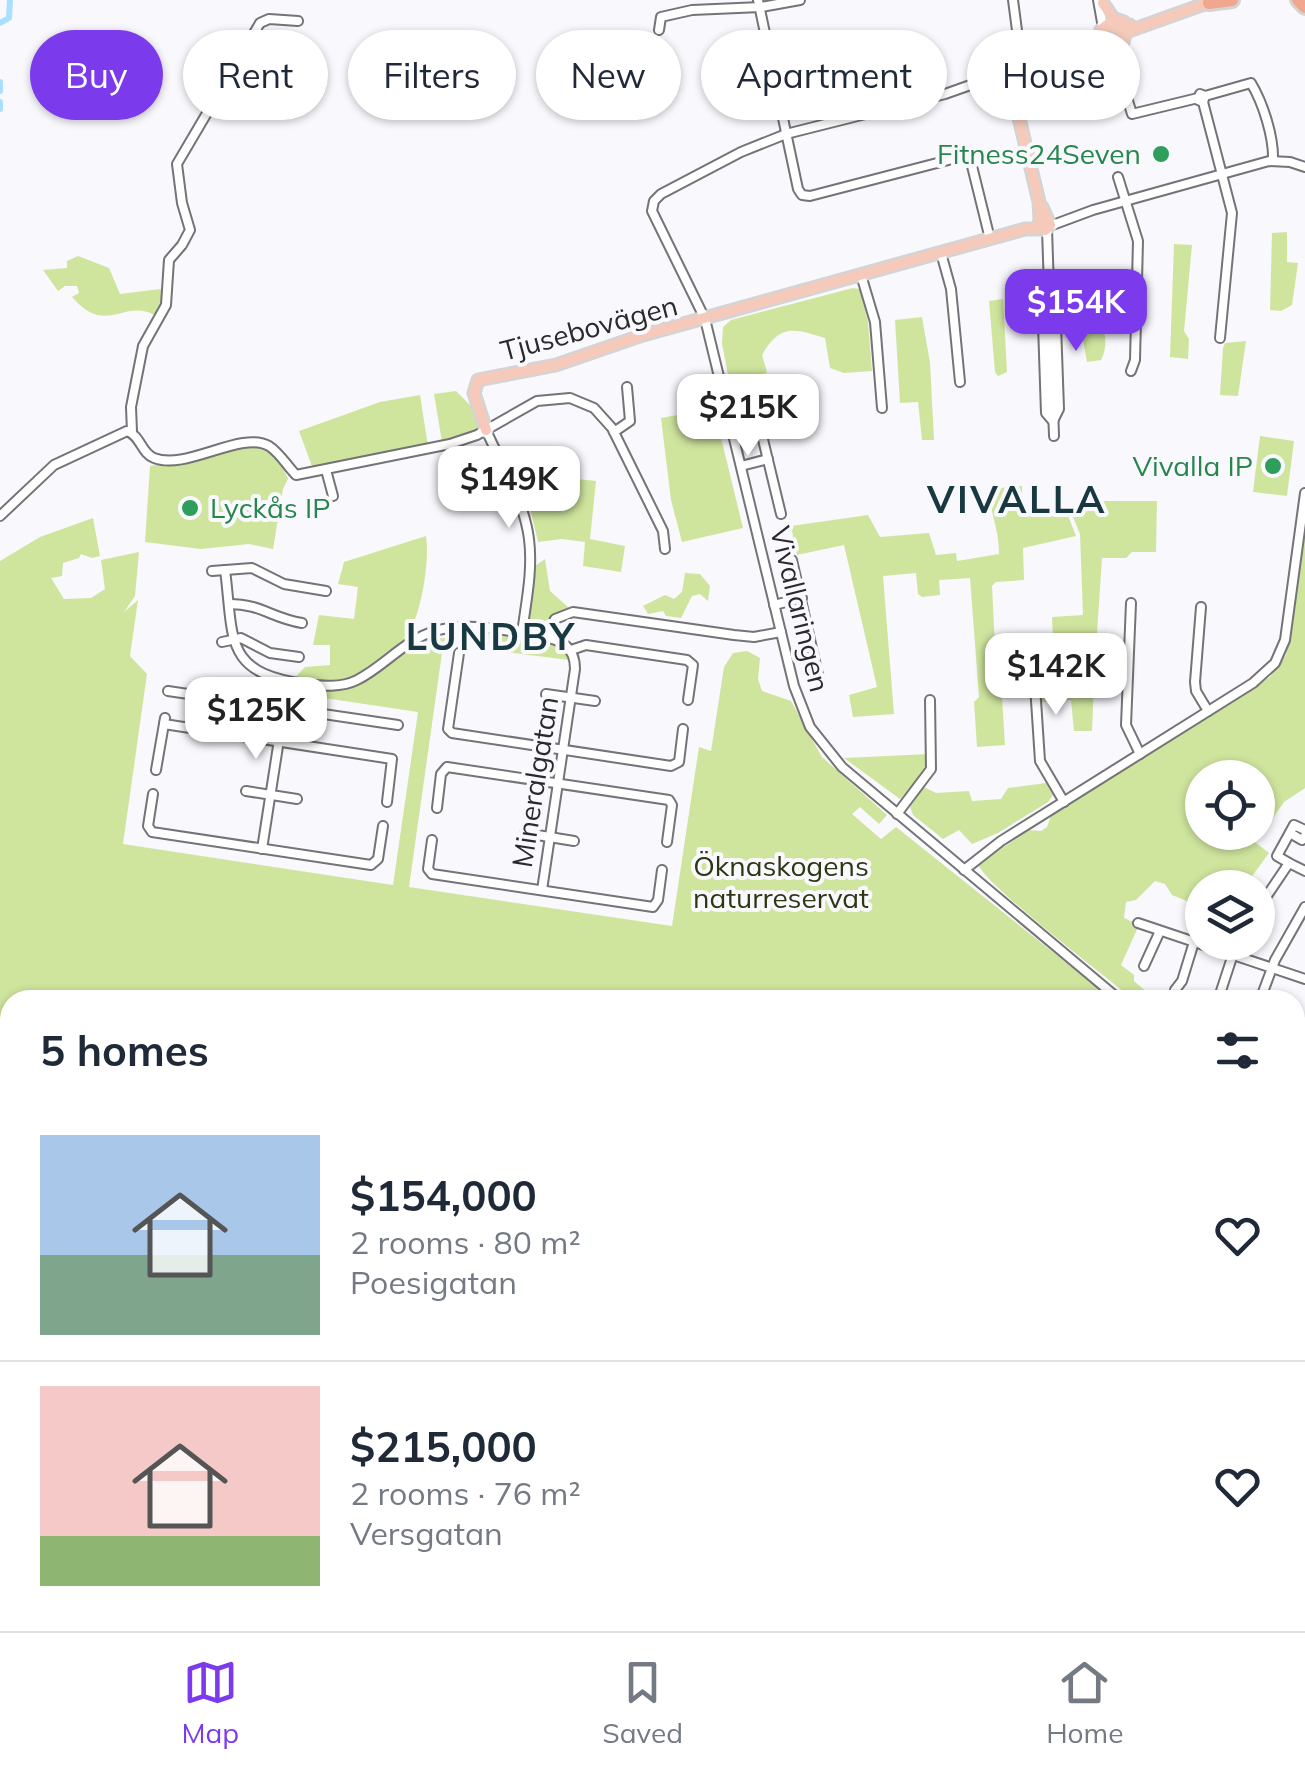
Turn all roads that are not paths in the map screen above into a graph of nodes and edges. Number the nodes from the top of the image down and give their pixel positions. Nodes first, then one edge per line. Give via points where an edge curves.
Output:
1 (800, 0) edge
2 (1013, 0) edge
3 (1232, 0) edge
4 (1298, 0) edge
5 (1102, 1) edge
6 (1209, 1) edge
7 (711, 4) edge
8 (759, 4) edge
9 (1305, 6) edge
10 (1014, 16) junction
11 (298, 22) dead end
12 (1135, 26) junction
13 (659, 30) dead end
14 (1013, 30) edge
15 (1018, 30) edge
16 (1109, 30) edge
17 (1122, 30) edge
18 (1132, 30) edge
19 (967, 84) edge
20 (967, 87) edge
21 (957, 90) junction
22 (1202, 99) junction
23 (1140, 112) edge
24 (1018, 120) edge
25 (1022, 120) edge
26 (1021, 129) junction
27 (786, 134) junction
28 (1273, 161) junction
29 (1305, 167) edge
30 (1222, 174) junction
31 (1118, 178) dead end
32 (1126, 200) junction
33 (1045, 224) junction
34 (990, 239) junction
35 (941, 253) junction
36 (861, 275) junction
37 (705, 319) junction
38 (1220, 338) dead end
39 (1131, 370) dead end
40 (960, 382) dead end
41 (626, 387) dead end
42 (752, 394) dead end
43 (882, 408) dead end
44 (486, 430) junction
45 (132, 432) junction
46 (614, 432) junction
47 (1054, 436) dead end
48 (768, 460) junction
49 (741, 466) junction
50 (326, 470) junction
51 (1305, 493) edge
52 (333, 496) dead end
53 (781, 514) dead end
54 (0, 516) edge
55 (666, 549) dead end
56 (792, 560) dead end
57 (225, 570) junction
58 (212, 571) dead end
59 (326, 590) dead end
60 (802, 598) junction
61 (1131, 603) dead end
62 (229, 604) junction
63 (774, 605) junction
64 (1202, 606) dead end
65 (302, 622) dead end
66 (780, 632) junction
67 (522, 634) junction
68 (234, 637) junction
69 (546, 637) junction
70 (1032, 640) dead end
71 (222, 642) dead end
72 (571, 650) junction
73 (460, 652) dead end
74 (299, 657) dead end
75 (819, 679) dead end
76 (288, 682) junction
77 (168, 691) dead end
78 (546, 694) dead end
79 (570, 698) junction
80 (688, 700) dead end
81 (930, 700) dead end
82 (595, 701) dead end
83 (284, 708) junction
84 (1208, 711) junction
85 (398, 725) dead end
86 (683, 729) dead end
87 (278, 742) junction
88 (562, 750) junction
89 (1140, 754) junction
90 (156, 770) dead end
91 (558, 783) junction
92 (246, 792) dead end
93 (153, 794) dead end
94 (270, 795) junction
95 (297, 799) dead end
96 (386, 802) dead end
97 (1064, 802) junction
98 (437, 808) dead end
99 (896, 814) junction
100 (383, 826) dead end
101 (1305, 833) edge
102 (525, 834) dead end
103 (549, 837) junction
104 (432, 840) dead end
105 (574, 841) dead end
106 (667, 842) dead end
107 (262, 848) junction
108 (1289, 862) junction
109 (662, 870) dead end
110 (964, 870) junction
111 (1305, 872) edge
112 (1275, 883) edge
113 (542, 890) junction
114 (1305, 907) edge
115 (1138, 924) dead end
116 (1160, 930) junction
117 (1185, 939) edge
118 (1188, 960) edge
119 (1231, 960) edge
120 (1251, 960) edge
121 (1144, 966) dead end
122 (1272, 967) junction
123 (1305, 979) edge
124 (1108, 990) edge
125 (1175, 990) dead end
126 (1221, 990) edge
127 (1264, 990) edge

1 - 8 street
2 - 10 street
3 - 6 highway
4 - 9 highway
5 - 12 main road via 1118,21
5 - 16 street
6 - 12 main road
7 - 8 street
7 - 13 street via 664,15
8 - 27 street
10 - 14 street
10 - 15 street
11 - 45 street via 260,24 177,164 190,230 169,260 166,305 143,346
12 - 17 main road
12 - 18 main road
19 - 21 street
20 - 21 street
21 - 27 street
22 - 23 street
22 - 28 street via 1250,83
22 - 30 street
24 - 26 main road
25 - 26 main road
26 - 33 main road
27 - 34 street via 802,195 968,158
27 - 37 street, Vivallaringen via 702,171 654,201 655,219
28 - 29 street
28 - 30 street
30 - 32 street
30 - 38 street via 1232,218
31 - 32 street
32 - 33 street
32 - 39 street via 1138,245
33 - 34 main road
33 - 47 street
34 - 35 main road
35 - 36 main road
35 - 40 street
36 - 37 main road
36 - 43 street via 875,322
37 - 44 main road, Tjusebovägen via 556,365 478,380 474,393
37 - 49 street, Vivallaringen
41 - 46 street via 630,421
42 - 48 street
44 - 46 street via 536,401 562,397 594,408
44 - 50 street
44 - 67 street via 529,535
45 - 50 street via 155,459 255,442 273,448 296,475
45 - 54 street via 54,466
46 - 55 street
48 - 49 street
48 - 53 street
49 - 63 street, Vivallaringen
50 - 52 street
51 - 84 street via 1279,657 1265,674
56 - 60 street
57 - 58 street
57 - 59 street via 252,568 284,584
57 - 62 street
60 - 63 street
60 - 75 street
61 - 89 street via 1126,726
62 - 65 street via 256,605 278,619
62 - 68 street
63 - 66 street, Vivallaringen
64 - 84 street via 1195,682
66 - 69 street via 754,637 574,612 555,620
66 - 99 street, Vivallaringen via 810,728
67 - 69 street
67 - 76 street via 444,629 418,637 350,683
68 - 71 street
68 - 74 street
68 - 76 street via 252,669
69 - 72 street
70 - 97 street via 1040,761
72 - 79 street, Mineralgatan
72 - 80 street via 586,645 687,660
73 - 88 street via 450,732
76 - 83 street
77 - 83 street
78 - 79 street
79 - 82 street
79 - 88 street, Mineralgatan
81 - 99 street via 931,769
83 - 85 street
83 - 87 street
84 - 89 street
86 - 88 street via 674,766
87 - 90 street via 164,721
87 - 94 street
87 - 96 street via 392,759
88 - 91 street, Mineralgatan
89 - 97 street
91 - 98 street via 447,766
91 - 103 street, Mineralgatan
91 - 106 street via 669,800
92 - 94 street
93 - 107 street via 152,832
94 - 95 street
94 - 107 street
97 - 110 street
99 - 110 street, Vivallaringen
100 - 107 street via 374,865
101 - 108 street via 1302,840 1290,834 1277,856
102 - 103 street
103 - 105 street
103 - 113 street, Mineralgatan
104 - 113 street via 432,874
108 - 111 street
108 - 112 street
109 - 113 street via 654,907
110 - 124 street, Vivallaringen
114 - 122 street
115 - 116 street
116 - 117 street
116 - 121 street
118 - 125 street
119 - 126 street
120 - 122 street
122 - 123 street
122 - 127 street

